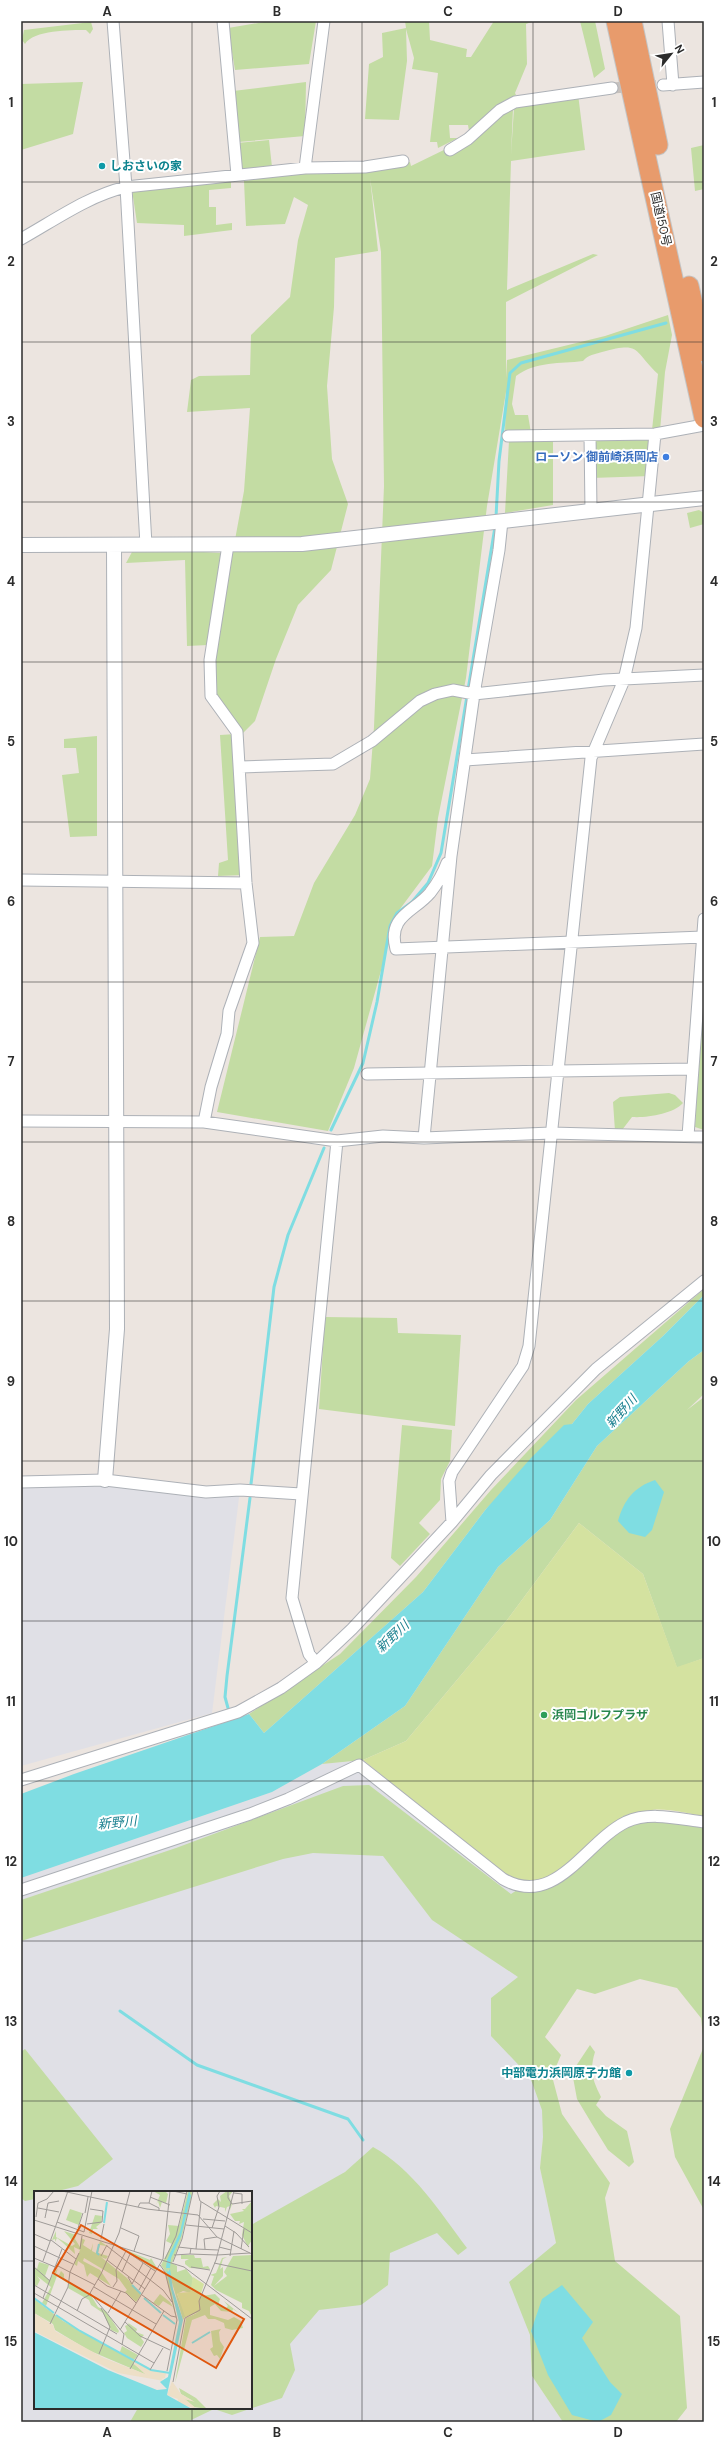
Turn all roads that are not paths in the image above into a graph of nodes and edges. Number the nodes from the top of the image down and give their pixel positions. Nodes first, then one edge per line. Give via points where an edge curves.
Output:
1 (113, 21) edge
2 (223, 21) edge
3 (324, 21) edge
4 (616, 21) edge
5 (632, 21) edge
6 (668, 21) edge
7 (704, 82) edge
8 (612, 88) tunnel mouth
9 (450, 150) dead end
10 (403, 161) dead end
11 (305, 168) junction
12 (237, 175) junction
13 (126, 187) junction
14 (21, 239) edge
15 (701, 324) edge
16 (704, 352) edge
17 (704, 418) edge
18 (704, 425) edge
19 (655, 434) junction
20 (590, 435) junction
21 (508, 436) dead end
22 (704, 498) edge
23 (647, 506) junction
24 (591, 510) junction
25 (497, 522) junction
26 (21, 545) edge
27 (114, 545) junction
28 (146, 545) junction
29 (228, 546) junction
30 (704, 675) edge
31 (624, 680) junction
32 (474, 694) junction
33 (704, 744) edge
34 (594, 750) junction
35 (465, 760) junction
36 (241, 767) junction
37 (451, 856) junction
38 (21, 880) edge
39 (115, 882) junction
40 (246, 883) junction
41 (704, 918) edge
42 (703, 937) junction
43 (571, 943) junction
44 (442, 948) junction
45 (693, 1069) junction
46 (558, 1071) junction
47 (430, 1073) junction
48 (367, 1074) dead end
49 (21, 1121) edge
50 (117, 1121) junction
51 (204, 1122) junction
52 (551, 1133) junction
53 (688, 1136) junction
54 (704, 1137) edge
55 (424, 1138) junction
56 (337, 1141) junction
57 (704, 1281) edge
58 (104, 1480) junction
59 (21, 1482) edge
60 (300, 1494) junction
61 (452, 1522) junction
62 (316, 1662) junction
63 (21, 1780) edge
64 (704, 1822) edge
65 (21, 1890) edge

1 - 13 street
2 - 12 street
3 - 11 street
4 - 17 highway, 国道150号
5 - 15 highway, 国道150号
6 - 7 street via 668,85
8 - 9 street via 515,102 500,110 468,139
10 - 11 street via 366,167
11 - 12 street
12 - 13 street
13 - 14 street via 90,199
13 - 28 street
15 - 16 highway, 国道150号
18 - 19 street
19 - 20 street
19 - 23 street
20 - 21 street
20 - 24 street
22 - 23 street
23 - 24 street
23 - 31 street via 636,628
24 - 25 street
25 - 29 street via 352,540
25 - 32 street via 499,550
26 - 27 street
27 - 28 street
27 - 39 street
28 - 29 street
29 - 36 street via 210,660 211,696 237,732
30 - 31 street
31 - 32 street
31 - 34 street
32 - 35 street
32 - 36 street via 453,690 420,701 372,741 333,764
33 - 34 street
34 - 35 street
34 - 43 street via 591,758
35 - 37 street
36 - 40 street
37 - 44 street
37 - 44 street via 443,874 429,894 400,917 393,940 396,949
38 - 39 street
39 - 40 street
39 - 50 street
40 - 51 street via 253,943 229,1011 227,1034 211,1087
41 - 42 street
42 - 43 street
42 - 45 street
43 - 44 street
43 - 46 street
44 - 47 street
45 - 46 street
45 - 53 street
46 - 47 street
46 - 52 street
47 - 48 street
47 - 55 street
49 - 50 street
50 - 51 street
50 - 58 street via 117,1329
51 - 56 street
52 - 53 street
52 - 55 street
52 - 61 street via 529,1346 523,1366 452,1472 449,1480
53 - 54 street
55 - 56 street via 383,1136
56 - 60 street
57 - 61 street via 596,1369 491,1475
58 - 59 street
58 - 60 street via 206,1492 240,1490
60 - 62 street via 292,1598 309,1654
61 - 62 street via 352,1629
62 - 63 street via 281,1688 238,1712
64 - 65 street via 656,1816 626,1822 557,1879 544,1885 514,1886 359,1765 288,1799 256,1811

